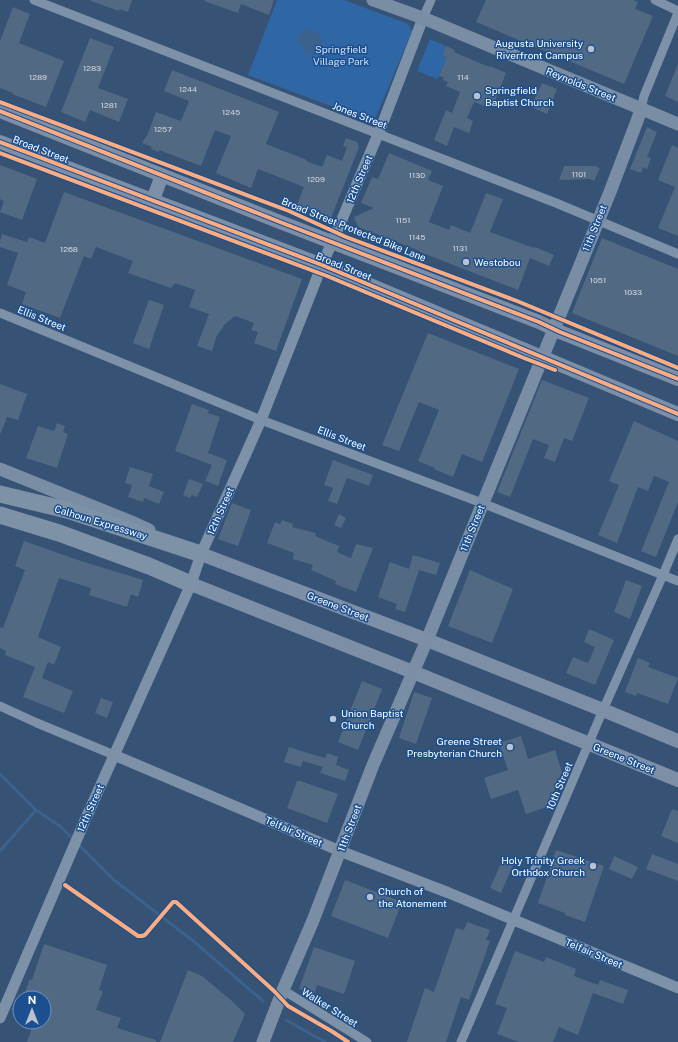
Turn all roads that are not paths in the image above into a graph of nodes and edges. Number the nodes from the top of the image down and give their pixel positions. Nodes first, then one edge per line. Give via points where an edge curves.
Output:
1 (34, 0) edge
2 (373, 0) edge
3 (431, 0) edge
4 (655, 0) edge
5 (678, 12) edge
6 (423, 18) junction
7 (641, 109) junction
8 (0, 111) edge
9 (678, 124) edge
10 (378, 134) junction
11 (0, 142) edge
12 (162, 176) junction
13 (153, 200) junction
14 (598, 220) junction
15 (332, 242) junction
16 (678, 254) edge
17 (322, 265) junction
18 (0, 313) edge
19 (553, 329) junction
20 (542, 357) junction
21 (678, 379) edge
22 (678, 414) edge
23 (261, 420) junction
24 (0, 469) edge
25 (0, 494) edge
26 (482, 503) junction
27 (0, 515) edge
28 (678, 539) edge
29 (201, 554) junction
30 (663, 575) junction
31 (678, 581) edge
32 (191, 584) junction
33 (427, 640) junction
34 (413, 672) junction
35 (0, 706) edge
36 (603, 710) junction
37 (678, 741) edge
38 (588, 744) junction
39 (114, 755) junction
40 (678, 780) edge
41 (340, 851) junction
42 (514, 919) junction
43 (678, 988) edge
44 (283, 990) junction
45 (0, 1018) edge
46 (262, 1042) edge
47 (367, 1042) edge
48 (461, 1042) edge

1 - 10 street, Jones Street
2 - 6 main road, Reynolds Street
3 - 6 street, 12th Street
4 - 5 street
5 - 7 street, 11th Street
6 - 7 main road, Reynolds Street
6 - 10 street, 12th Street
7 - 9 main road, Reynolds Street
7 - 14 main road, 11th Street
8 - 12 main road, Broad Street
10 - 14 street, Jones Street
10 - 15 street, 12th Street
11 - 13 main road, Broad Street
12 - 13 main road
12 - 15 main road, Broad Street
13 - 17 main road, Broad Street
14 - 16 street, Jones Street
14 - 19 main road, 11th Street
15 - 17 street, 12th Street
15 - 19 main road, Broad Street
17 - 20 main road, Broad Street
17 - 23 street, 12th Street
18 - 23 street, Ellis Street
19 - 20 main road, 11th Street
19 - 21 main road, Broad Street
20 - 22 main road, Broad Street
20 - 26 main road, 11th Street
23 - 26 street, Ellis Street
23 - 29 street, 12th Street
24 - 29 main road, Greene Street via 129,521
25 - 29 highway, Calhoun Expressway via 67,510
26 - 30 street, Ellis Street
26 - 33 main road, 11th Street
27 - 32 highway via 59,533
28 - 30 street, 10th Street
29 - 32 street, 12th Street
29 - 33 main road, Greene Street
30 - 31 street, Ellis Street
30 - 36 street, 10th Street
32 - 34 main road, Greene Street
32 - 39 street, 12th Street
33 - 34 main road, 11th Street
33 - 36 main road, Greene Street
34 - 38 main road, Greene Street
34 - 41 main road, 11th Street
35 - 39 street, Telfair Street
36 - 37 main road, Greene Street
36 - 38 street, 10th Street
38 - 40 main road, Greene Street
38 - 42 street, 10th Street
39 - 41 street, Telfair Street
39 - 45 street, 12th Street
41 - 42 street, Telfair Street
41 - 44 main road, 11th Street
42 - 43 street, Telfair Street
42 - 48 street, 10th Street
44 - 46 main road, 11th Street
44 - 47 street, Walker Street

